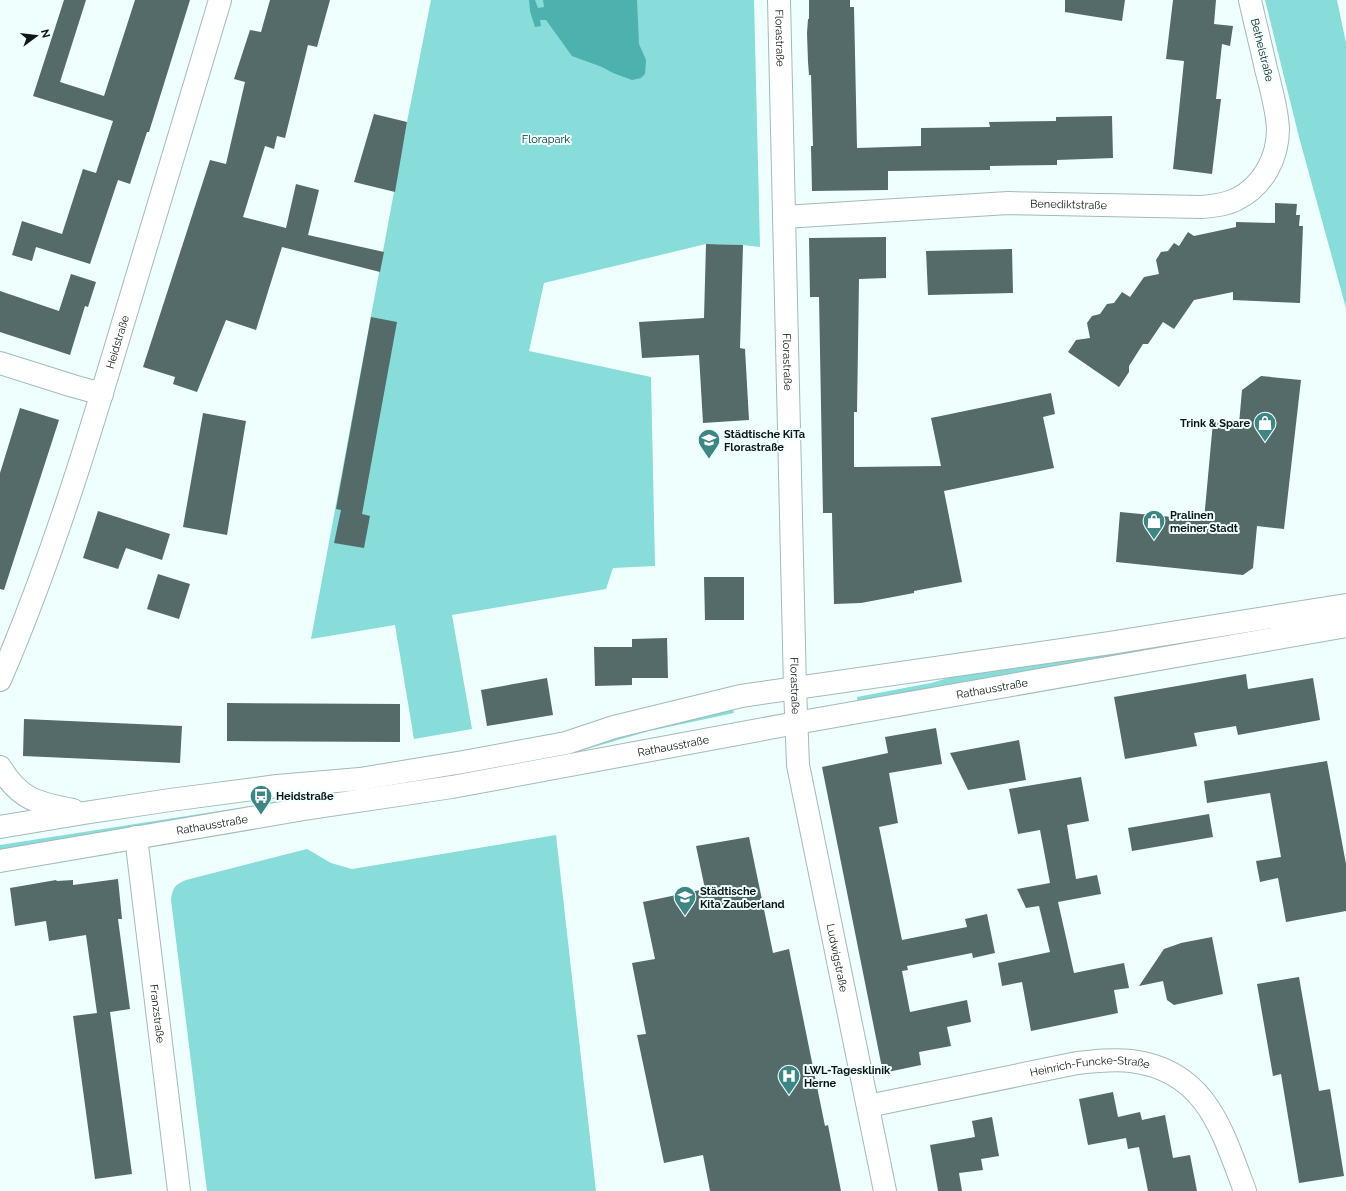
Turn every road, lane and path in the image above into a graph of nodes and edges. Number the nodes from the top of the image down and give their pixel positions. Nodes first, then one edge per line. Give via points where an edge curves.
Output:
1 (220, 0) edge
2 (778, 0) edge
3 (1250, 0) edge
4 (1274, 100) joint
5 (784, 217) junction
6 (0, 363) edge
7 (102, 394) junction
8 (1346, 605) edge
9 (1346, 626) edge
10 (0, 680) edge
11 (795, 688) junction
12 (796, 723) junction
13 (0, 767) edge
14 (84, 813) junction
15 (0, 827) edge
16 (136, 837) junction
17 (0, 861) edge
18 (868, 1106) junction
19 (179, 1191) edge
20 (885, 1191) edge
21 (1245, 1191) edge

1 - 7 street, Heidstraße
2 - 5 street, Florastraße
3 - 4 street, Bethelstraße
4 - 5 street, Benediktstraße via 1278,129 1275,152 1269,168 1255,185 1237,199 1222,204 1201,207 1008,203
5 - 11 street, Florastraße
6 - 7 street
7 - 10 street, Heidstraße via 55,539
8 - 11 street via 1110,643
9 - 12 street, Rathausstraße
11 - 12 street, Florastraße
11 - 14 street via 741,696 614,727 566,743 463,762 360,779 270,787
12 - 16 street, Rathausstraße via 452,787
12 - 18 street, Ludwigstraße via 798,765
13 - 14 street via 7,779 23,795 44,804
14 - 15 street
16 - 17 street, Rathausstraße
16 - 19 street, Franzstraße
18 - 20 street, Ludwigstraße
18 - 21 street, Heinrich-Funcke-Straße via 1077,1063 1107,1060 1156,1066 1189,1084 1209,1107 1219,1125

